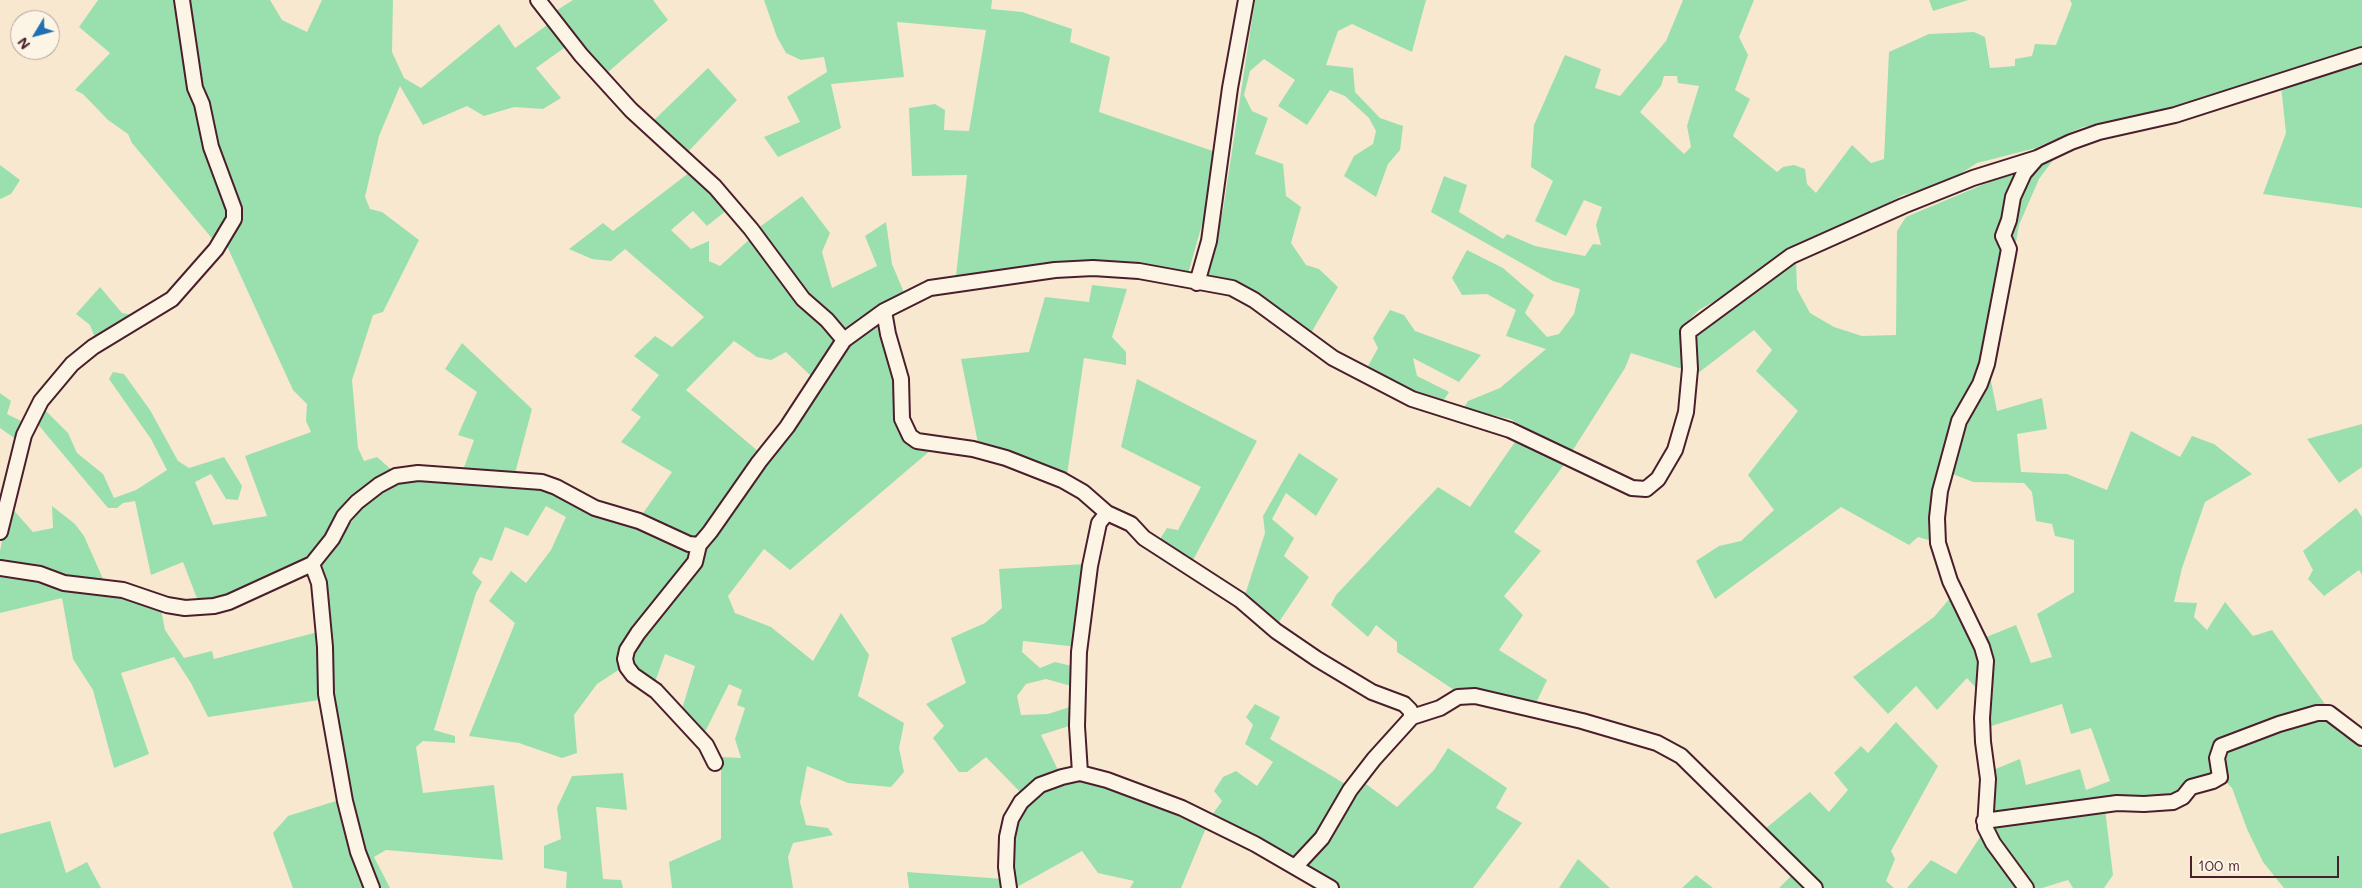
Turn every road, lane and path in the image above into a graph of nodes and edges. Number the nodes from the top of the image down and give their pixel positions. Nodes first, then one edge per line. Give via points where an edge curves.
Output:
1 (182, 0) edge
2 (538, 0) edge
3 (1246, 0) edge
4 (2362, 55) edge
5 (2037, 158) junction
6 (1197, 283) junction
7 (884, 311) junction
8 (844, 340) junction
9 (1107, 513) junction
10 (0, 532) edge
11 (698, 545) junction
12 (312, 564) junction
13 (0, 568) edge
14 (1412, 717) junction
15 (2362, 738) edge
16 (716, 763) dead end
17 (1080, 773) junction
18 (1984, 821) junction
19 (1295, 867) junction
20 (372, 888) edge
21 (1009, 888) edge
22 (1331, 888) edge
23 (1815, 888) edge
24 (2026, 888) edge

1 - 10 street via 191,49 191,69 212,148 234,209 234,219 216,249 172,299 93,347 72,364 41,402 24,435
2 - 8 street via 581,55 631,110 715,187 803,299
3 - 6 street via 1209,241
4 - 5 street via 2175,115 2099,132
5 - 6 street via 1973,178 1791,256 1694,326 1688,332 1690,369 1686,412 1675,450 1658,479 1641,490 1510,430 1412,399 1333,358 1242,292
5 - 18 street via 2024,173 2013,197 2003,236 2009,249 1987,364 1980,384 1959,421 1940,491 1937,518 1941,554 1950,582 1982,646 1986,661 1983,742 1988,779
6 - 7 street via 1139,271 1055,270 930,288
7 - 8 street
7 - 9 street via 901,379 902,418 910,436 917,441 973,448 1033,468 1083,492
8 - 11 street via 787,427
9 - 14 street via 1131,524 1144,538 1240,600 1276,631 1339,674 1372,692 1404,704
9 - 17 street via 1099,523 1090,566 1080,652 1077,726
11 - 12 street via 639,521 595,508 556,486 542,482 418,473 396,476 357,502
11 - 16 street via 695,562 638,633 625,659 633,675 656,691 706,745
12 - 13 street via 229,602 200,608 167,605 123,590 79,585 40,574
12 - 20 street via 319,583 326,694 343,792 358,852
14 - 19 street via 1374,759 1350,790 1322,838
14 - 23 street via 1426,714 1458,696 1475,696 1657,743 1681,756
15 - 18 street via 2329,713 2317,714 2221,746 2217,758 2220,776 2191,787 2183,797 2173,802 2117,803
17 - 19 street via 1182,808
17 - 21 street via 1040,785 1021,802 1011,819 1007,837
18 - 24 street via 1993,843
19 - 22 street

